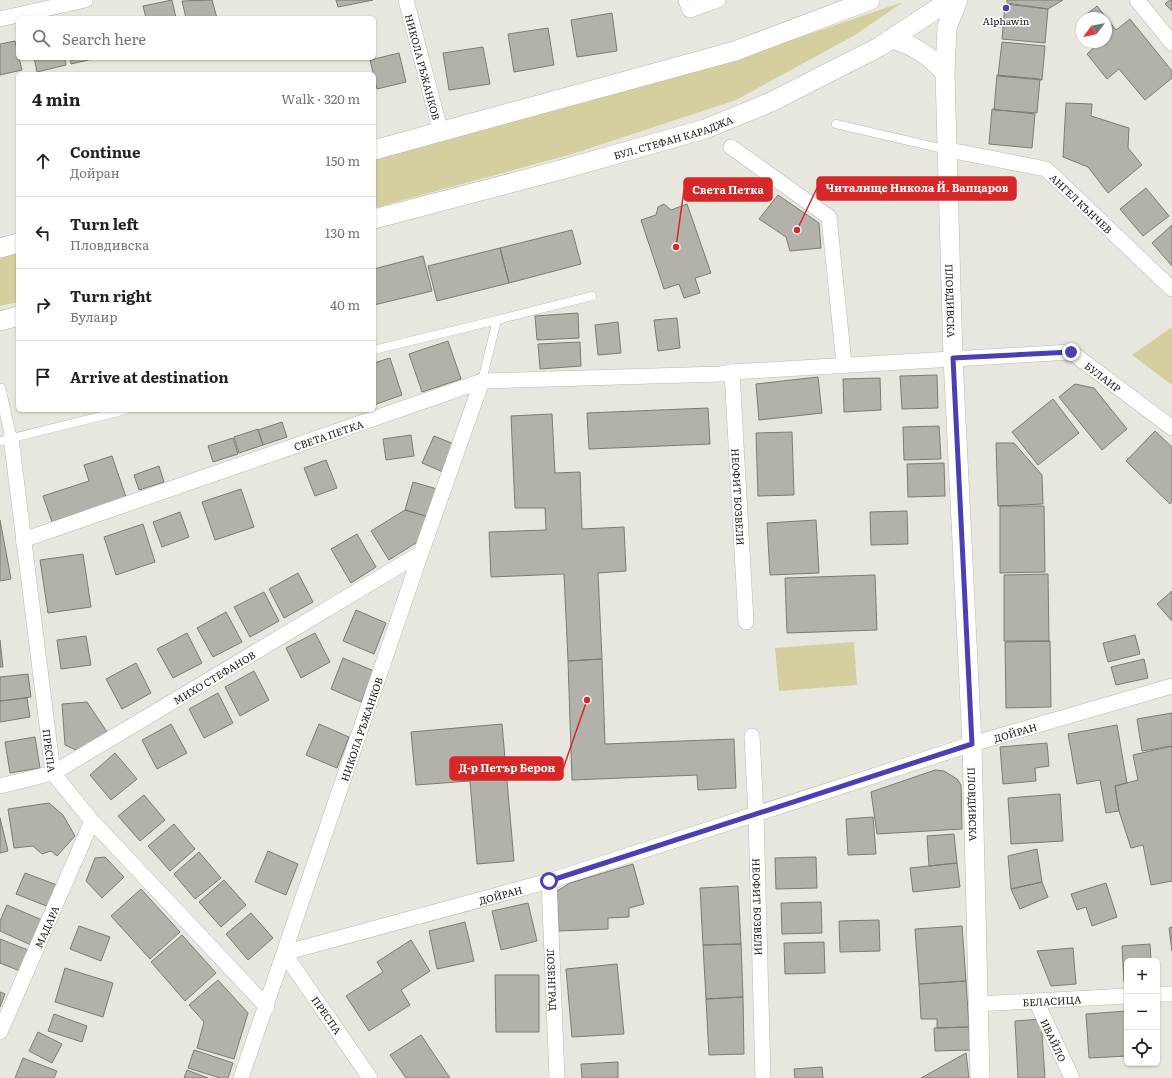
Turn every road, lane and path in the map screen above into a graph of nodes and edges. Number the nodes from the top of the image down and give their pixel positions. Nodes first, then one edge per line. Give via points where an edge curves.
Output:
1 (85, 0) edge
2 (406, 0) edge
3 (686, 0) edge
4 (718, 0) edge
5 (870, 0) edge
6 (958, 0) edge
7 (1137, 0) edge
8 (942, 3) edge
9 (0, 19) edge
10 (947, 27) junction
11 (894, 39) junction
12 (1172, 43) edge
13 (946, 72) junction
14 (836, 124) dead end
15 (441, 133) junction
16 (731, 147) dead end
17 (376, 149) edge
18 (948, 150) junction
19 (376, 218) edge
20 (16, 244) edge
21 (0, 248) edge
22 (1172, 289) edge
23 (592, 296) dead end
24 (16, 317) edge
25 (497, 320) junction
26 (0, 321) edge
27 (376, 350) edge
28 (953, 358) junction
29 (844, 364) junction
30 (732, 372) junction
31 (482, 381) junction
32 (0, 389) edge
33 (118, 412) edge
34 (1172, 428) edge
35 (6, 440) edge
36 (24, 540) junction
37 (421, 553) junction
38 (746, 622) dead end
39 (1172, 686) edge
40 (752, 736) dead end
41 (972, 744) junction
42 (53, 773) junction
43 (0, 786) edge
44 (756, 815) junction
45 (92, 821) junction
46 (549, 881) junction
47 (284, 953) junction
48 (1160, 994) edge
49 (1172, 994) edge
50 (1124, 996) edge
51 (1036, 1001) junction
52 (978, 1004) junction
53 (266, 1007) junction
54 (0, 1032) edge
55 (241, 1078) edge
56 (370, 1078) edge
57 (557, 1078) edge
58 (763, 1078) edge
59 (980, 1078) edge
60 (1072, 1078) edge

1 - 9 street
2 - 15 street, НИКОЛА РЪЖАНКОВ
3 - 4 street via 690,10
5 - 15 street via 735,51
6 - 10 street, ПЛОВДИВСКА
7 - 12 street
8 - 10 street
8 - 11 street, БУЛ. СТЕФАН КАРАДЖА
10 - 13 street, ПЛОВДИВСКА
11 - 13 street via 913,46
11 - 19 street, БУЛ. СТЕФАН КАРАДЖА via 771,102 705,129
13 - 18 street, ПЛОВДИВСКА
14 - 18 lane
15 - 17 street
16 - 29 street via 829,217
18 - 22 street, АНГЕЛ КЪНЧЕВ via 1046,169
18 - 28 street, ПЛОВДИВСКА
20 - 21 street
23 - 25 lane
24 - 26 street
25 - 27 lane
25 - 31 lane
28 - 29 street, СВЕТА ПЕТКА
28 - 34 street, БУЛАИР via 1071,352
28 - 41 street, ПЛОВДИВСКА
29 - 30 street, СВЕТА ПЕТКА
30 - 31 street, СВЕТА ПЕТКА
30 - 38 street, НЕОФИТ БОЗВЕЛИ
31 - 36 street, СВЕТА ПЕТКА
31 - 37 street, НИКОЛА РЪЖАНКОВ
32 - 35 street
33 - 35 lane
35 - 36 street, ПРЕСПА
36 - 42 street, ПРЕСПА
37 - 42 street, МИХО СТЕФАНОВ
37 - 47 street, НИКОЛА РЪЖАНКОВ
39 - 41 street, ДОЙРАН
40 - 44 street, НЕОФИТ БОЗВЕЛИ
41 - 44 street, ДОЙРАН
41 - 52 street, ПЛОВДИВСКА
42 - 43 street, МИХО СТЕФАНОВ
42 - 45 street, ПРЕСПА
44 - 46 street, ДОЙРАН
44 - 58 street, НЕОФИТ БОЗВЕЛИ
45 - 53 street, ПРЕСПА
45 - 54 street, МАДАРА
46 - 47 street, ДОЙРАН
46 - 57 street, ЛОЗЕНГРАД
47 - 53 street, НИКОЛА РЪЖАНКОВ
47 - 56 street, ПРЕСПА
48 - 49 street
50 - 51 street, БЕЛАСИЦА
51 - 52 street, БЕЛАСИЦА
51 - 60 street, ИВАЙЛО
52 - 59 street, ПЛОВДИВСКА
53 - 55 street, НИКОЛА РЪЖАНКОВ

